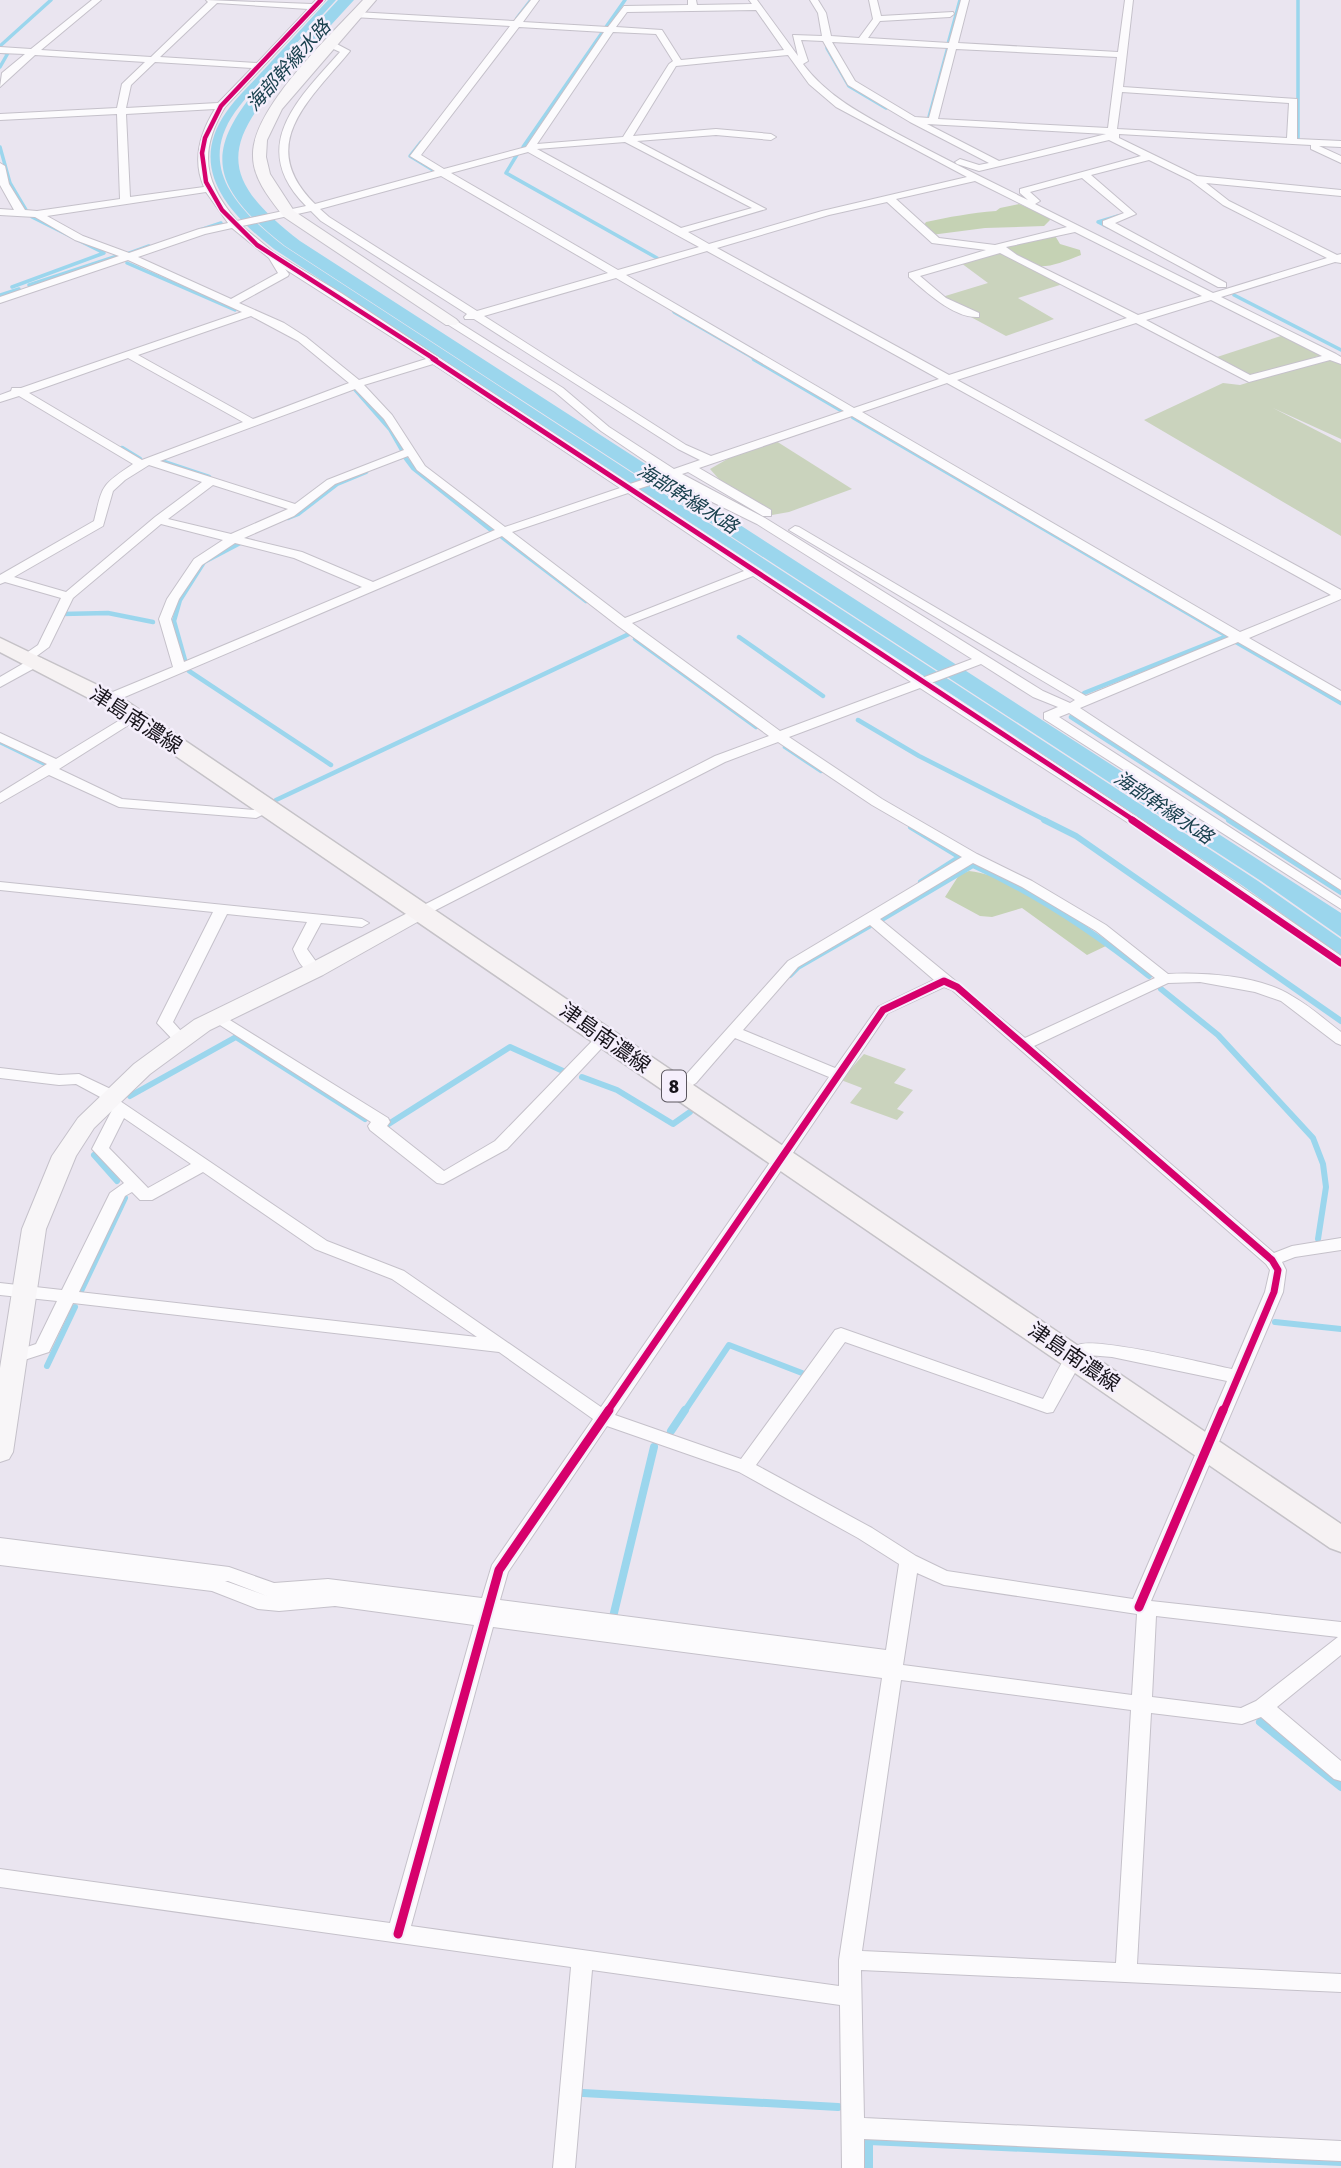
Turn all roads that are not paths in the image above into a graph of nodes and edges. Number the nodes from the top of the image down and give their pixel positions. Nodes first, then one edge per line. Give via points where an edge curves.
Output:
1 (97, 0) edge
2 (213, 0) edge
3 (370, 0) edge
4 (535, 0) edge
5 (814, 0) edge
6 (873, 0) edge
7 (954, 0) edge
8 (965, 0) edge
9 (1129, 0) edge
10 (755, 3) edge
11 (318, 4) edge
12 (627, 4) edge
13 (693, 4) edge
14 (950, 14) junction
15 (356, 15) junction
16 (877, 19) junction
17 (516, 24) junction
18 (610, 29) junction
19 (826, 38) junction
20 (862, 40) junction
21 (330, 44) junction
22 (948, 45) junction
23 (0, 50) edge
24 (33, 52) junction
25 (789, 52) junction
26 (1122, 55) junction
27 (154, 60) junction
28 (797, 61) junction
29 (678, 62) junction
30 (260, 66) junction
31 (0, 84) edge
32 (1118, 89) junction
33 (222, 106) junction
34 (122, 111) junction
35 (1, 114) edge
36 (923, 119) junction
37 (1111, 134) junction
38 (771, 137) dead end
39 (626, 139) junction
40 (1292, 141) junction
41 (1314, 147) junction
42 (1341, 147) edge
43 (529, 149) junction
44 (924, 152) junction
45 (1148, 157) junction
46 (1341, 160) edge
47 (998, 164) junction
48 (0, 166) edge
49 (442, 172) junction
50 (1085, 175) junction
51 (976, 178) junction
52 (1193, 178) junction
53 (208, 189) junction
54 (1341, 193) edge
55 (888, 197) junction
56 (125, 202) junction
57 (313, 206) junction
58 (1042, 210) junction
59 (0, 212) edge
60 (19, 214) junction
61 (285, 214) junction
62 (37, 215) junction
63 (235, 222) junction
64 (1078, 228) junction
65 (679, 232) junction
66 (706, 247) junction
67 (1001, 249) junction
68 (265, 250) junction
69 (124, 254) junction
70 (1339, 259) edge
71 (616, 274) junction
72 (1222, 285) dead end
73 (3, 291) edge
74 (1211, 294) junction
75 (0, 300) edge
76 (231, 303) junction
77 (247, 310) junction
78 (975, 315) dead end
79 (475, 316) junction
80 (1135, 318) junction
81 (451, 322) junction
82 (129, 354) junction
83 (1337, 358) edge
84 (433, 360) junction
85 (947, 380) junction
86 (357, 384) junction
87 (17, 391) junction
88 (0, 394) edge
89 (0, 399) edge
90 (854, 412) junction
91 (252, 423) junction
92 (409, 452) junction
93 (711, 461) junction
94 (145, 462) junction
95 (690, 468) junction
96 (670, 475) junction
97 (211, 481) junction
98 (632, 489) junction
99 (296, 508) junction
100 (159, 520) junction
101 (504, 531) junction
102 (235, 537) junction
103 (755, 571) junction
104 (1, 579) edge
105 (373, 587) junction
106 (1341, 595) edge
107 (68, 596) junction
108 (622, 623) junction
109 (1238, 637) junction
110 (0, 644) edge
111 (32, 658) junction
112 (978, 661) junction
113 (180, 669) junction
114 (924, 681) junction
115 (0, 683) edge
116 (1341, 697) edge
117 (108, 699) junction
118 (1086, 701) junction
119 (1072, 708) junction
120 (133, 716) junction
121 (778, 736) junction
122 (0, 737) edge
123 (52, 766) junction
124 (0, 799) edge
125 (269, 808) junction
126 (972, 857) junction
127 (0, 886) edge
128 (1341, 886) edge
129 (1341, 905) edge
130 (222, 908) junction
131 (421, 912) junction
132 (316, 918) junction
133 (871, 918) junction
134 (362, 923) dead end
135 (1341, 963) edge
136 (315, 970) junction
137 (1165, 979) junction
138 (944, 981) junction
139 (217, 1017) junction
140 (731, 1031) junction
141 (604, 1037) junction
142 (180, 1039) junction
143 (1341, 1040) edge
144 (1025, 1044) junction
145 (0, 1065) edge
146 (0, 1073) edge
147 (837, 1075) junction
148 (79, 1079) junction
149 (678, 1089) junction
150 (113, 1102) junction
151 (780, 1159) junction
152 (203, 1165) junction
153 (134, 1184) junction
154 (1341, 1244) edge
155 (1272, 1260) junction
156 (12, 1290) edge
157 (69, 1298) junction
158 (503, 1346) junction
159 (15, 1357) junction
160 (1075, 1358) junction
161 (1236, 1376) junction
162 (604, 1418) junction
163 (1206, 1446) junction
164 (0, 1452) edge
165 (745, 1467) junction
166 (1341, 1540) edge
167 (0, 1545) edge
168 (0, 1558) edge
169 (909, 1561) junction
170 (1143, 1607) junction
171 (486, 1613) junction
172 (1341, 1630) edge
173 (1341, 1644) edge
174 (893, 1665) junction
175 (1142, 1704) junction
176 (1263, 1707) junction
177 (1341, 1773) edge
178 (0, 1878) edge
179 (398, 1934) junction
180 (582, 1960) junction
181 (850, 1960) junction
182 (1126, 1973) junction
183 (1341, 1983) edge
184 (851, 1997) junction
185 (852, 2128) junction
186 (1341, 2151) edge
187 (564, 2168) edge
188 (853, 2168) edge

1 - 24 street
2 - 11 street
2 - 27 street
3 - 15 street
4 - 17 street
5 - 19 street via 822,13
6 - 16 street
7 - 14 street
8 - 22 street
9 - 26 street
10 - 13 street
10 - 25 street
11 - 30 street
12 - 13 street
12 - 18 street
14 - 16 street
14 - 22 street
15 - 17 street
15 - 21 street
16 - 20 street
17 - 18 street
17 - 49 street via 415,156
18 - 29 street via 659,32
18 - 43 street
19 - 20 street
19 - 28 street via 796,37 804,61
19 - 36 street via 851,83
20 - 22 street
21 - 57 street via 346,51 292,116 283,138 288,177
21 - 61 street via 275,106 260,134 264,180
22 - 26 street
22 - 36 street
23 - 24 street
24 - 27 street
24 - 31 street
25 - 28 street
25 - 29 street
26 - 32 street
27 - 30 street
27 - 34 street via 127,84
28 - 44 street via 812,82 839,105
29 - 39 street
30 - 33 street
32 - 37 street
32 - 40 street via 1294,101
33 - 34 street
33 - 53 street via 203,143 201,166
34 - 35 street
34 - 56 street
36 - 37 street
36 - 47 street
37 - 40 street
37 - 41 street
37 - 45 street
37 - 47 street
38 - 39 street via 716,132
39 - 43 street
39 - 65 street via 761,209
40 - 42 street
41 - 42 street
41 - 46 street
43 - 49 street
43 - 65 street
44 - 47 street via 979,167
44 - 51 street
45 - 50 street
45 - 52 street
48 - 60 street
49 - 57 street
49 - 71 street
50 - 58 street via 1023,191 1045,207
50 - 72 street via 1131,214 1107,223
51 - 55 street
51 - 58 street
52 - 54 street
52 - 70 street via 1226,202
53 - 56 street
53 - 63 street
55 - 66 street
55 - 67 street via 936,241
56 - 62 street
57 - 61 street
57 - 79 street via 325,219
58 - 64 street
59 - 60 street
60 - 62 street
61 - 63 street
61 - 81 street
62 - 69 street via 79,238
63 - 68 street
63 - 69 street
64 - 67 street via 1000,245
64 - 74 street
65 - 66 street
66 - 71 street
66 - 85 street
67 - 78 street via 913,275 943,300
67 - 80 street
68 - 76 street via 284,274
68 - 84 street
69 - 73 street
69 - 75 street
69 - 76 street
70 - 74 street
71 - 79 street
71 - 90 street
74 - 80 street
74 - 83 street
76 - 77 street
77 - 82 street
77 - 86 street via 302,339
77 - 87 street
79 - 81 street
79 - 93 street
80 - 83 street via 1249,379
80 - 85 street
81 - 96 street via 559,390
82 - 87 street
82 - 91 street
84 - 86 street
84 - 98 street
85 - 90 street
85 - 106 street
86 - 91 street
86 - 92 street via 388,417
87 - 88 street
87 - 89 street
87 - 94 street
90 - 93 street
90 - 109 street
91 - 94 street
92 - 99 street via 331,482
92 - 101 street via 434,479
93 - 95 street
94 - 97 street
94 - 104 street via 111,486 104,496 99,523
95 - 96 street
95 - 118 street
96 - 98 street
96 - 112 street via 761,521
97 - 99 street
97 - 100 street
98 - 101 street
98 - 103 street
99 - 102 street
100 - 102 street
100 - 107 street
101 - 105 street
101 - 108 street
102 - 105 street via 298,555
102 - 113 street via 198,562 165,619
103 - 108 street
103 - 114 street
104 - 107 street
105 - 113 street
106 - 109 street
107 - 111 street via 43,648
108 - 121 street
109 - 116 street
109 - 118 street
110 - 111 main road, 津島南濃線 / 8
111 - 115 street
111 - 117 main road, 津島南濃線 / 8
112 - 114 street
112 - 119 street
113 - 117 street
114 - 121 street
114 - 135 street via 1238,888
117 - 120 main road, 津島南濃線 / 8
118 - 119 street
119 - 128 street
119 - 129 street via 1049,716
120 - 123 street
120 - 125 main road, 津島南濃線 / 8
121 - 126 street via 877,802
121 - 131 street via 720,759
122 - 123 street
123 - 124 street
123 - 125 street via 119,803 256,814
125 - 131 main road, 津島南濃線 / 8
126 - 133 street
126 - 137 street via 1101,928
127 - 130 street
130 - 132 street
130 - 142 street via 165,1023
131 - 136 street
131 - 141 main road, 津島南濃線 / 8
132 - 134 street
132 - 136 street via 300,949
133 - 138 street
133 - 140 street via 793,964
136 - 139 street
137 - 143 street via 1224,979 1259,988 1286,999
137 - 144 street
138 - 144 street
138 - 147 street via 883,1010
139 - 141 street via 382,1122 376,1126 443,1179 501,1144
139 - 142 street
140 - 147 street
140 - 149 street
141 - 149 main road, 津島南濃線 / 8
142 - 150 street
144 - 155 street
145 - 148 street via 62,1072
146 - 148 street
147 - 151 street
148 - 150 street
149 - 151 main road, 津島南濃線 / 8
150 - 152 street
150 - 153 street via 100,1149
150 - 156 street via 86,1124 64,1156
151 - 160 main road, 津島南濃線 / 8
151 - 162 street
152 - 153 street via 146,1196
152 - 158 street via 321,1245 398,1275
153 - 157 street via 118,1193
154 - 155 street via 1312,1247
155 - 161 street via 1278,1269 1273,1293
156 - 157 street
156 - 159 street
157 - 158 street
157 - 159 street via 43,1348
158 - 162 street
159 - 164 street
160 - 161 street via 1084,1349 1112,1351
160 - 163 main road, 津島南濃線 / 8
160 - 165 street via 1047,1407 841,1334
161 - 163 street
162 - 165 street
162 - 171 street via 499,1570
163 - 166 main road, 津島南濃線 / 8
163 - 170 street
165 - 169 street
167 - 171 street via 229,1574 273,1590 328,1586
168 - 171 street via 214,1584 258,1602 335,1599
169 - 170 street via 944,1578
169 - 174 street
170 - 172 street
170 - 175 street
171 - 174 street
171 - 179 street
173 - 176 street
174 - 175 street
174 - 181 street
175 - 176 street via 1242,1716
175 - 182 street
176 - 177 street
178 - 179 street
179 - 180 street
180 - 184 street
180 - 187 street
181 - 182 street
181 - 184 street
182 - 183 street
184 - 185 street
185 - 186 street
185 - 188 street

